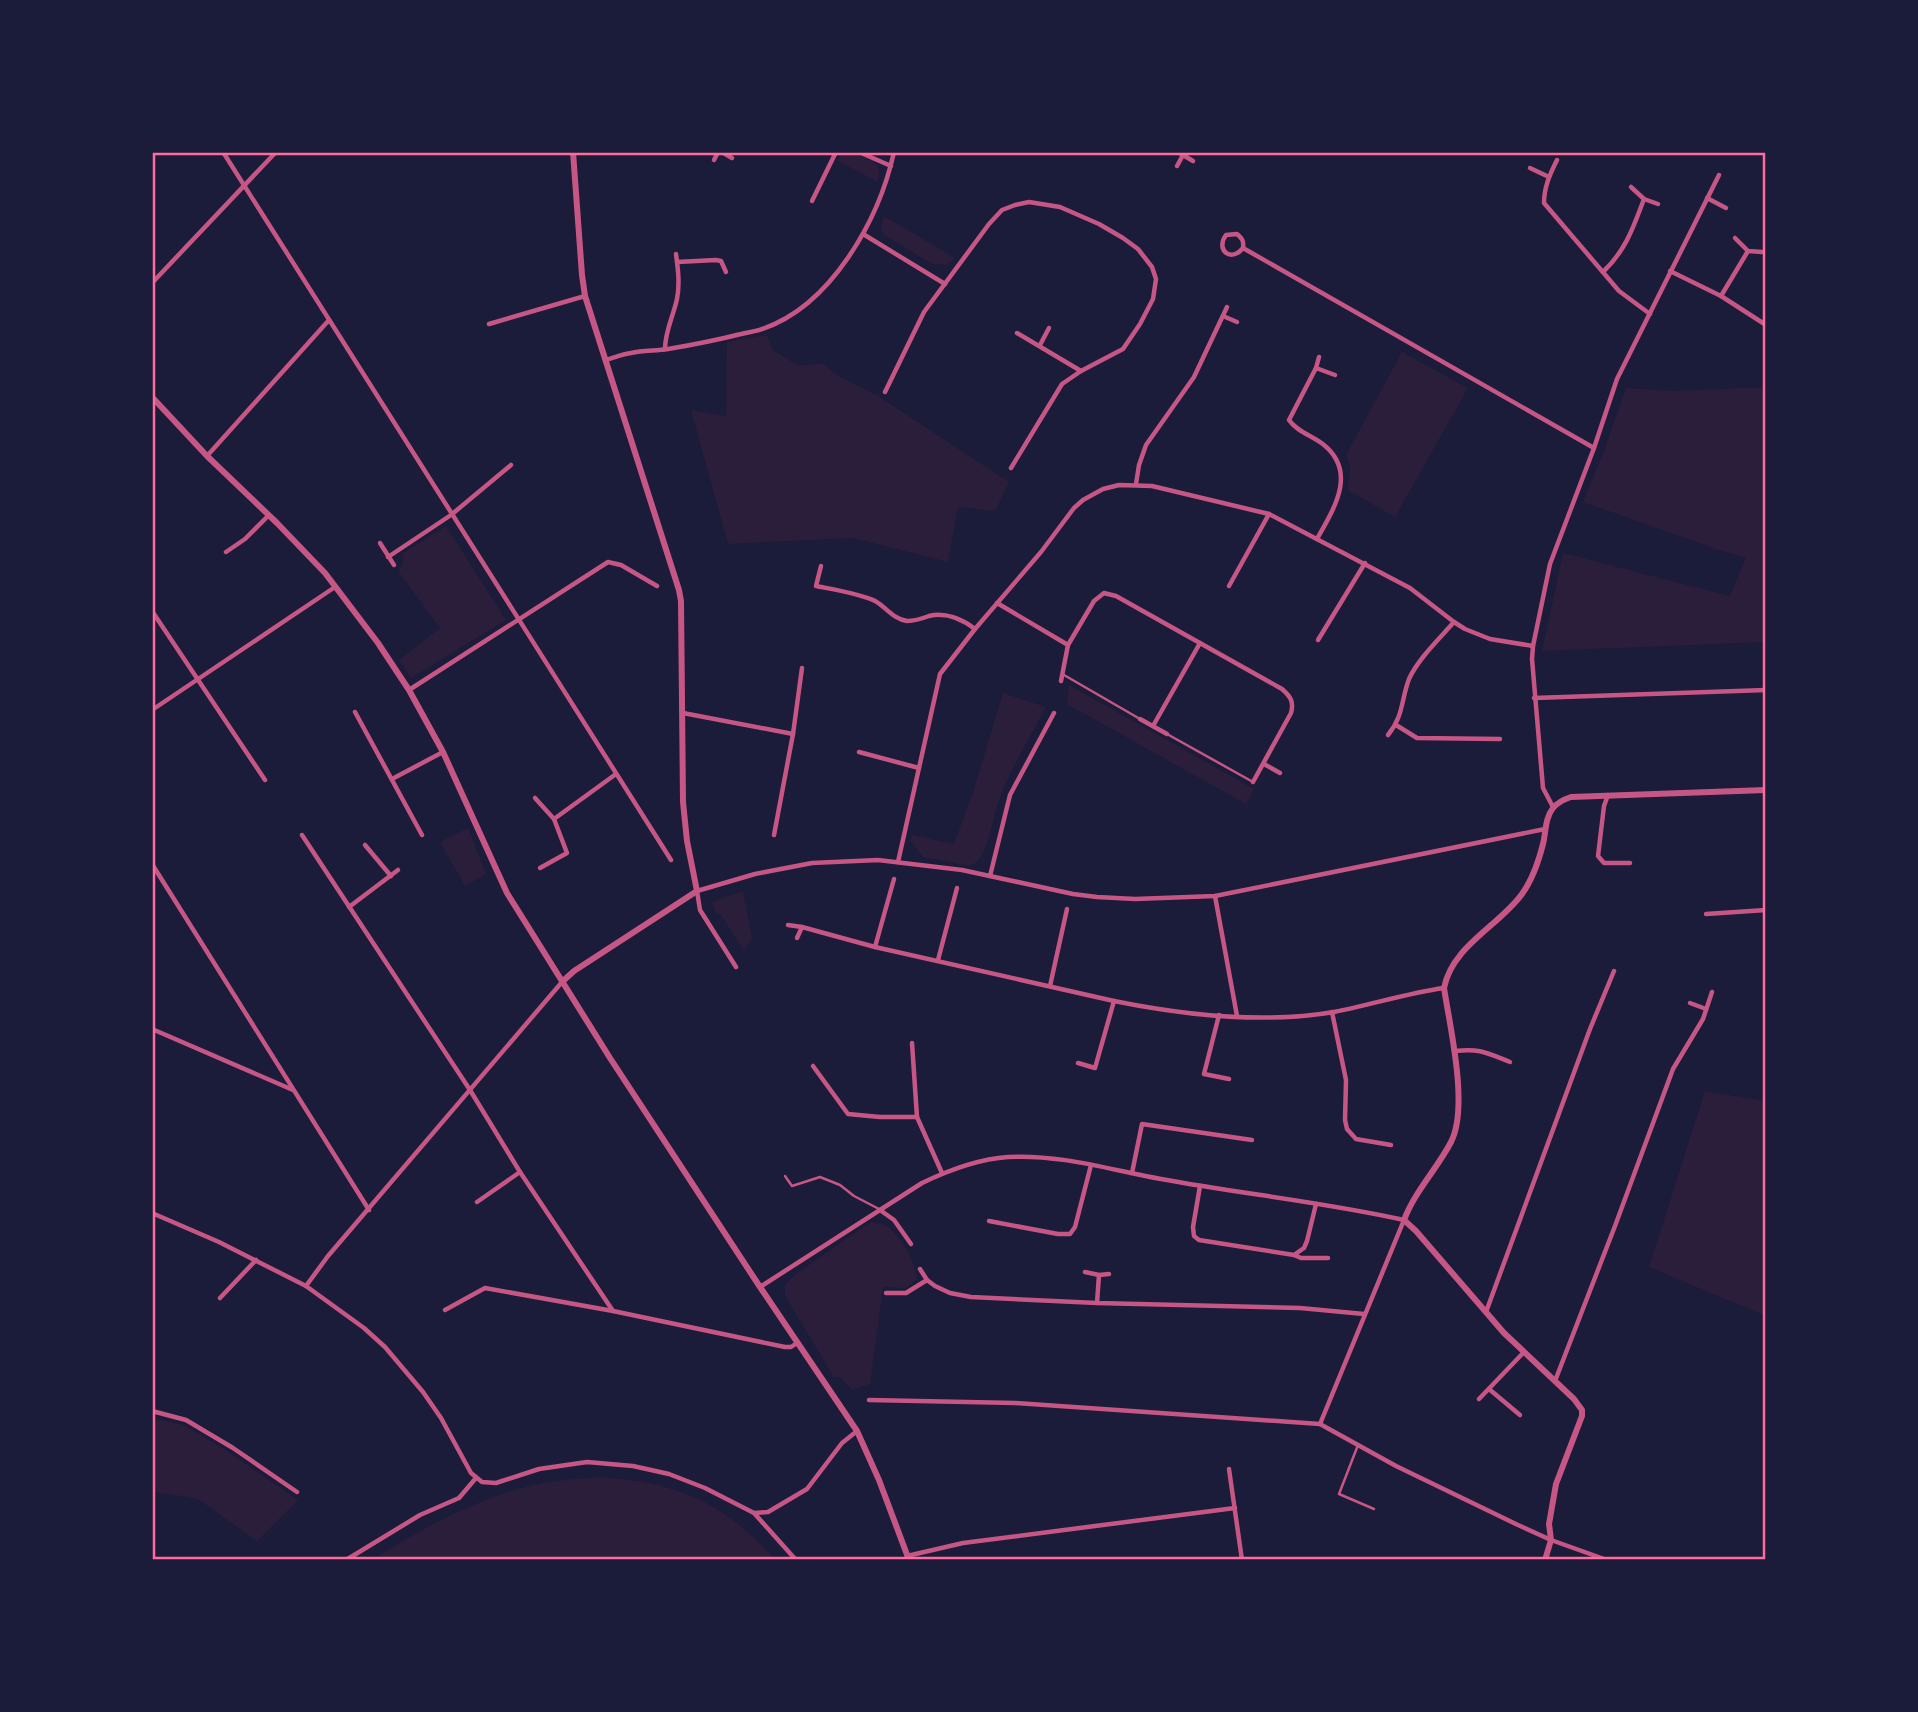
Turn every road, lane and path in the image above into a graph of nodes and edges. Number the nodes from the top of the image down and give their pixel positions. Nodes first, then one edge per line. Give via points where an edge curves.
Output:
1 (223, 152) edge
2 (276, 152) edge
3 (573, 152) edge
4 (720, 152) edge
5 (836, 152) edge
6 (859, 152) edge
7 (894, 152) edge
8 (1180, 154) edge
9 (732, 158) dead end
10 (714, 160) dead end
11 (1557, 160) dead end
12 (1193, 161) dead end
13 (891, 166) junction
14 (1177, 166) dead end
15 (1530, 167) dead end
16 (1719, 175) dead end
17 (1549, 177) junction
18 (245, 185) junction
19 (1631, 187) dead end
20 (1707, 198) junction
21 (1644, 199) junction
22 (813, 201) dead end
23 (1658, 204) dead end
24 (1726, 208) dead end
25 (863, 234) junction
26 (1735, 238) dead end
27 (1243, 248) junction
28 (1748, 251) junction
29 (1762, 252) dead end
30 (676, 254) dead end
31 (677, 262) junction
32 (1670, 271) junction
33 (726, 272) dead end
34 (1603, 272) junction
35 (152, 284) edge
36 (946, 284) junction
37 (585, 296) junction
38 (1721, 296) junction
39 (1227, 307) dead end
40 (1650, 314) junction
41 (1223, 316) junction
42 (329, 320) junction
43 (1237, 322) dead end
44 (489, 324) dead end
45 (1766, 325) edge
46 (1049, 328) dead end
47 (1017, 333) dead end
48 (1040, 345) junction
49 (665, 349) junction
50 (1319, 356) dead end
51 (605, 360) junction
52 (1315, 368) junction
53 (1081, 371) junction
54 (1335, 375) dead end
55 (885, 392) dead end
56 (152, 397) edge
57 (1594, 448) junction
58 (207, 456) junction
59 (511, 465) dead end
60 (1011, 468) dead end
61 (1136, 484) junction
62 (1269, 514) junction
63 (268, 515) junction
64 (451, 515) junction
65 (1317, 539) junction
66 (380, 543) dead end
67 (226, 552) dead end
68 (388, 557) junction
69 (1366, 564) junction
70 (394, 565) dead end
71 (821, 566) dead end
72 (657, 586) dead end
73 (1229, 586) dead end
74 (335, 587) junction
75 (997, 603) junction
76 (152, 611) edge
77 (519, 620) junction
78 (1454, 622) junction
79 (975, 629) junction
80 (1318, 640) dead end
81 (1200, 643) junction
82 (1068, 645) junction
83 (1533, 646) junction
84 (802, 668) dead end
85 (1062, 678) joint
86 (198, 679) junction
87 (409, 690) junction
88 (1766, 690) edge
89 (1534, 698) junction
90 (152, 710) edge
91 (355, 712) dead end
92 (682, 713) junction
93 (1054, 713) dead end
94 (1140, 719) joint
95 (1396, 725) junction
96 (1153, 726) junction
97 (793, 734) junction
98 (1167, 734) joint
99 (1388, 735) dead end
100 (1500, 739) dead end
101 (443, 752) junction
102 (859, 752) dead end
103 (1264, 764) junction
104 (919, 768) junction
105 (1280, 773) dead end
106 (616, 774) junction
107 (392, 779) junction
108 (265, 780) dead end
109 (1253, 782) joint
110 (1766, 790) edge
111 (1608, 795) junction
112 (535, 798) dead end
113 (1553, 807) junction
114 (554, 819) junction
115 (1545, 829) junction
116 (302, 835) dead end
117 (422, 835) dead end
118 (774, 835) dead end
119 (365, 845) dead end
120 (671, 860) dead end
121 (898, 862) junction
122 (1630, 863) dead end
123 (152, 864) edge
124 (540, 868) dead end
125 (398, 870) dead end
126 (391, 876) junction
127 (990, 876) junction
128 (894, 879) dead end
129 (957, 888) dead end
130 (697, 891) junction
131 (1215, 896) junction
132 (349, 907) junction
133 (1067, 909) dead end
134 (1766, 910) edge
135 (1706, 914) dead end
136 (788, 925) dead end
137 (802, 927) junction
138 (797, 938) dead end
139 (876, 947) junction
140 (937, 960) junction
141 (736, 967) dead end
142 (1614, 971) dead end
143 (562, 982) junction
144 (1050, 986) junction
145 (1444, 988) junction
146 (1712, 992) dead end
147 (1114, 1001) junction
148 (1690, 1003) dead end
149 (1706, 1009) junction
150 (1332, 1012) junction
151 (1219, 1015) junction
152 (1237, 1016) junction
153 (152, 1029) edge
154 (912, 1043) dead end
155 (1454, 1051) junction
156 (1510, 1062) dead end
157 (1079, 1063) dead end
158 (813, 1066) dead end
159 (1229, 1080) dead end
160 (294, 1090) junction
161 (470, 1090) junction
162 (917, 1117) junction
163 (1252, 1140) dead end
164 (1391, 1145) dead end
165 (1091, 1165) junction
166 (520, 1172) junction
167 (942, 1173) junction
168 (1132, 1173) junction
169 (785, 1177) dead end
170 (1200, 1186) junction
171 (477, 1202) dead end
172 (1316, 1203) junction
173 (369, 1210) junction
174 (880, 1210) junction
175 (152, 1213) edge
176 (1404, 1220) junction
177 (989, 1221) dead end
178 (911, 1244) dead end
179 (1293, 1255) junction
180 (1328, 1258) dead end
181 (256, 1260) junction
182 (920, 1269) dead end
183 (1085, 1272) dead end
184 (1109, 1274) dead end
185 (1099, 1275) junction
186 (927, 1280) junction
187 (306, 1286) junction
188 (760, 1287) junction
189 (886, 1293) dead end
190 (220, 1298) dead end
191 (1097, 1303) junction
192 (445, 1310) dead end
193 (613, 1311) junction
194 (1486, 1312) junction
195 (1364, 1314) junction
196 (797, 1343) junction
197 (1524, 1352) junction
198 (1555, 1381) junction
199 (1489, 1389) junction
200 (1479, 1399) dead end
201 (869, 1400) dead end
202 (152, 1410) edge
203 (1520, 1415) dead end
204 (1320, 1424) junction
205 (857, 1431) junction
206 (1359, 1445) junction
207 (1229, 1469) dead end
208 (476, 1478) junction
209 (297, 1492) dead end
210 (1235, 1508) junction
211 (1374, 1509) dead end
212 (754, 1513) junction
213 (1551, 1540) junction
214 (908, 1558) edge
215 (346, 1560) edge
216 (796, 1560) edge
217 (1242, 1560) edge
218 (1545, 1560) edge
219 (1607, 1560) edge

1 - 18 street
2 - 18 street
3 - 37 street
4 - 9 street
4 - 10 street
5 - 22 street
6 - 13 street
7 - 13 street
8 - 12 street
8 - 14 street
11 - 17 street
13 - 25 street
15 - 17 street
16 - 20 street
17 - 34 street via 1544,203
18 - 35 street
18 - 42 street
19 - 21 street
20 - 24 street
20 - 32 street
21 - 23 street
21 - 34 street via 1628,241
25 - 36 street
25 - 49 street via 829,282 783,319 762,330
26 - 28 street
27 - 27 street via 1237,234 1223,240 1228,254
27 - 57 street
28 - 29 street
28 - 38 street
30 - 31 street
31 - 33 street via 721,261
31 - 49 street via 678,294
32 - 38 street
32 - 40 street
34 - 40 street via 1619,291
36 - 53 street via 996,216 1015,205 1029,202 1060,207 1123,238 1152,267 1156,279 1153,299 1123,349
36 - 55 street via 924,312
37 - 44 street
37 - 51 street
38 - 45 street
39 - 41 street
40 - 57 street via 1617,379
41 - 43 street
41 - 61 street via 1194,377 1146,445
42 - 58 street
42 - 64 street
46 - 48 street
47 - 48 street
48 - 53 street
49 - 51 street
50 - 52 street
51 - 92 street via 679,590
52 - 54 street
52 - 65 street via 1289,420 1324,444 1340,469 1340,491
53 - 60 street via 1062,384
56 - 58 street
57 - 83 street via 1550,564
58 - 63 street
59 - 64 street
61 - 62 street
61 - 75 street via 1103,489 1083,500
62 - 65 street
62 - 73 street
63 - 67 street
63 - 74 street
64 - 68 street
64 - 77 street
65 - 69 street
66 - 68 street
68 - 70 street
69 - 78 street via 1410,588
69 - 80 street
71 - 79 street via 816,586 873,600 904,621 947,616
72 - 77 street via 608,562
74 - 86 street
74 - 87 street
75 - 79 street
75 - 82 street
76 - 86 street
77 - 87 street
77 - 106 street
78 - 83 street via 1490,639
78 - 95 street via 1409,679
79 - 104 street via 940,674
81 - 82 street via 1104,593 1094,601
81 - 96 street
81 - 103 street via 1289,695 1291,713
82 - 85 street
83 - 89 street
84 - 97 street
85 - 94 lane
86 - 90 street
86 - 108 street
87 - 101 street
88 - 89 street
89 - 113 street via 1543,788
91 - 107 street
92 - 97 street
92 - 130 street via 685,823
93 - 127 street via 1010,795
94 - 96 street
95 - 99 street
95 - 100 street via 1417,737
96 - 98 street
97 - 118 street
98 - 109 lane
101 - 107 street
101 - 143 street via 506,892
102 - 104 street
103 - 105 street
103 - 109 street
104 - 121 street
106 - 114 street
106 - 120 street
107 - 117 street
110 - 111 street
111 - 113 street via 1571,797
111 - 122 street via 1598,856 1604,863
112 - 114 street
113 - 115 street
114 - 124 street via 567,853
115 - 131 street
115 - 145 street via 1539,858 1523,893 1459,956
116 - 132 street
119 - 126 street
121 - 127 street
121 - 130 street via 812,863
123 - 160 street
125 - 126 street
126 - 132 street
127 - 131 street via 1097,897
128 - 139 street
129 - 140 street
130 - 141 street via 700,910
130 - 143 street
131 - 152 street
132 - 161 street
133 - 144 street
134 - 135 street
136 - 137 street
137 - 138 street
137 - 139 street
139 - 140 street
140 - 144 street
142 - 194 street
143 - 161 street
143 - 188 street
144 - 147 street
145 - 150 street
145 - 155 street
146 - 149 street
147 - 151 street
147 - 157 street via 1095,1068
148 - 149 street
149 - 198 street via 1673,1069
150 - 152 street
150 - 164 street via 1346,1080 1347,1129 1356,1139
151 - 152 street
151 - 159 street via 1204,1074
153 - 160 street
154 - 162 street
155 - 156 street via 1483,1051
155 - 176 street via 1459,1098 1456,1130
158 - 162 street via 848,1114
160 - 173 street
161 - 166 street
161 - 173 street
162 - 167 street
163 - 168 street via 1142,1124
165 - 167 street via 1008,1157
165 - 168 street
165 - 177 street via 1070,1234
166 - 171 street
166 - 193 street
167 - 174 street
168 - 170 street
169 - 174 lane via 792,1186 820,1177
170 - 172 street
170 - 179 street via 1192,1227 1199,1240
172 - 176 street
172 - 179 street via 1304,1248
173 - 187 street
174 - 178 street via 894,1220
174 - 188 street
175 - 181 street
176 - 194 street
176 - 195 street
179 - 180 street
181 - 187 street
181 - 190 street
182 - 186 street
183 - 185 street
184 - 185 street
185 - 191 street
186 - 189 street via 906,1293
186 - 191 street via 950,1293 971,1297
187 - 208 street via 364,1328 403,1368 424,1392
188 - 196 street
191 - 195 street
192 - 193 street via 485,1288
193 - 196 street via 785,1347
194 - 197 street
195 - 204 street
196 - 205 street
197 - 198 street
197 - 199 street
198 - 213 street via 1582,1410 1553,1497
199 - 200 street
199 - 203 street
201 - 204 street via 1015,1403
202 - 209 street via 186,1420
204 - 206 street
205 - 212 street via 842,1443 807,1489 768,1512
205 - 214 street
206 - 211 lane via 1339,1494
206 - 213 street
207 - 210 street
208 - 212 street via 496,1483 539,1469 587,1462 633,1466 693,1483
208 - 215 street via 459,1497 419,1515
210 - 214 street via 963,1543
210 - 217 street
212 - 216 street
213 - 218 street
213 - 219 street

